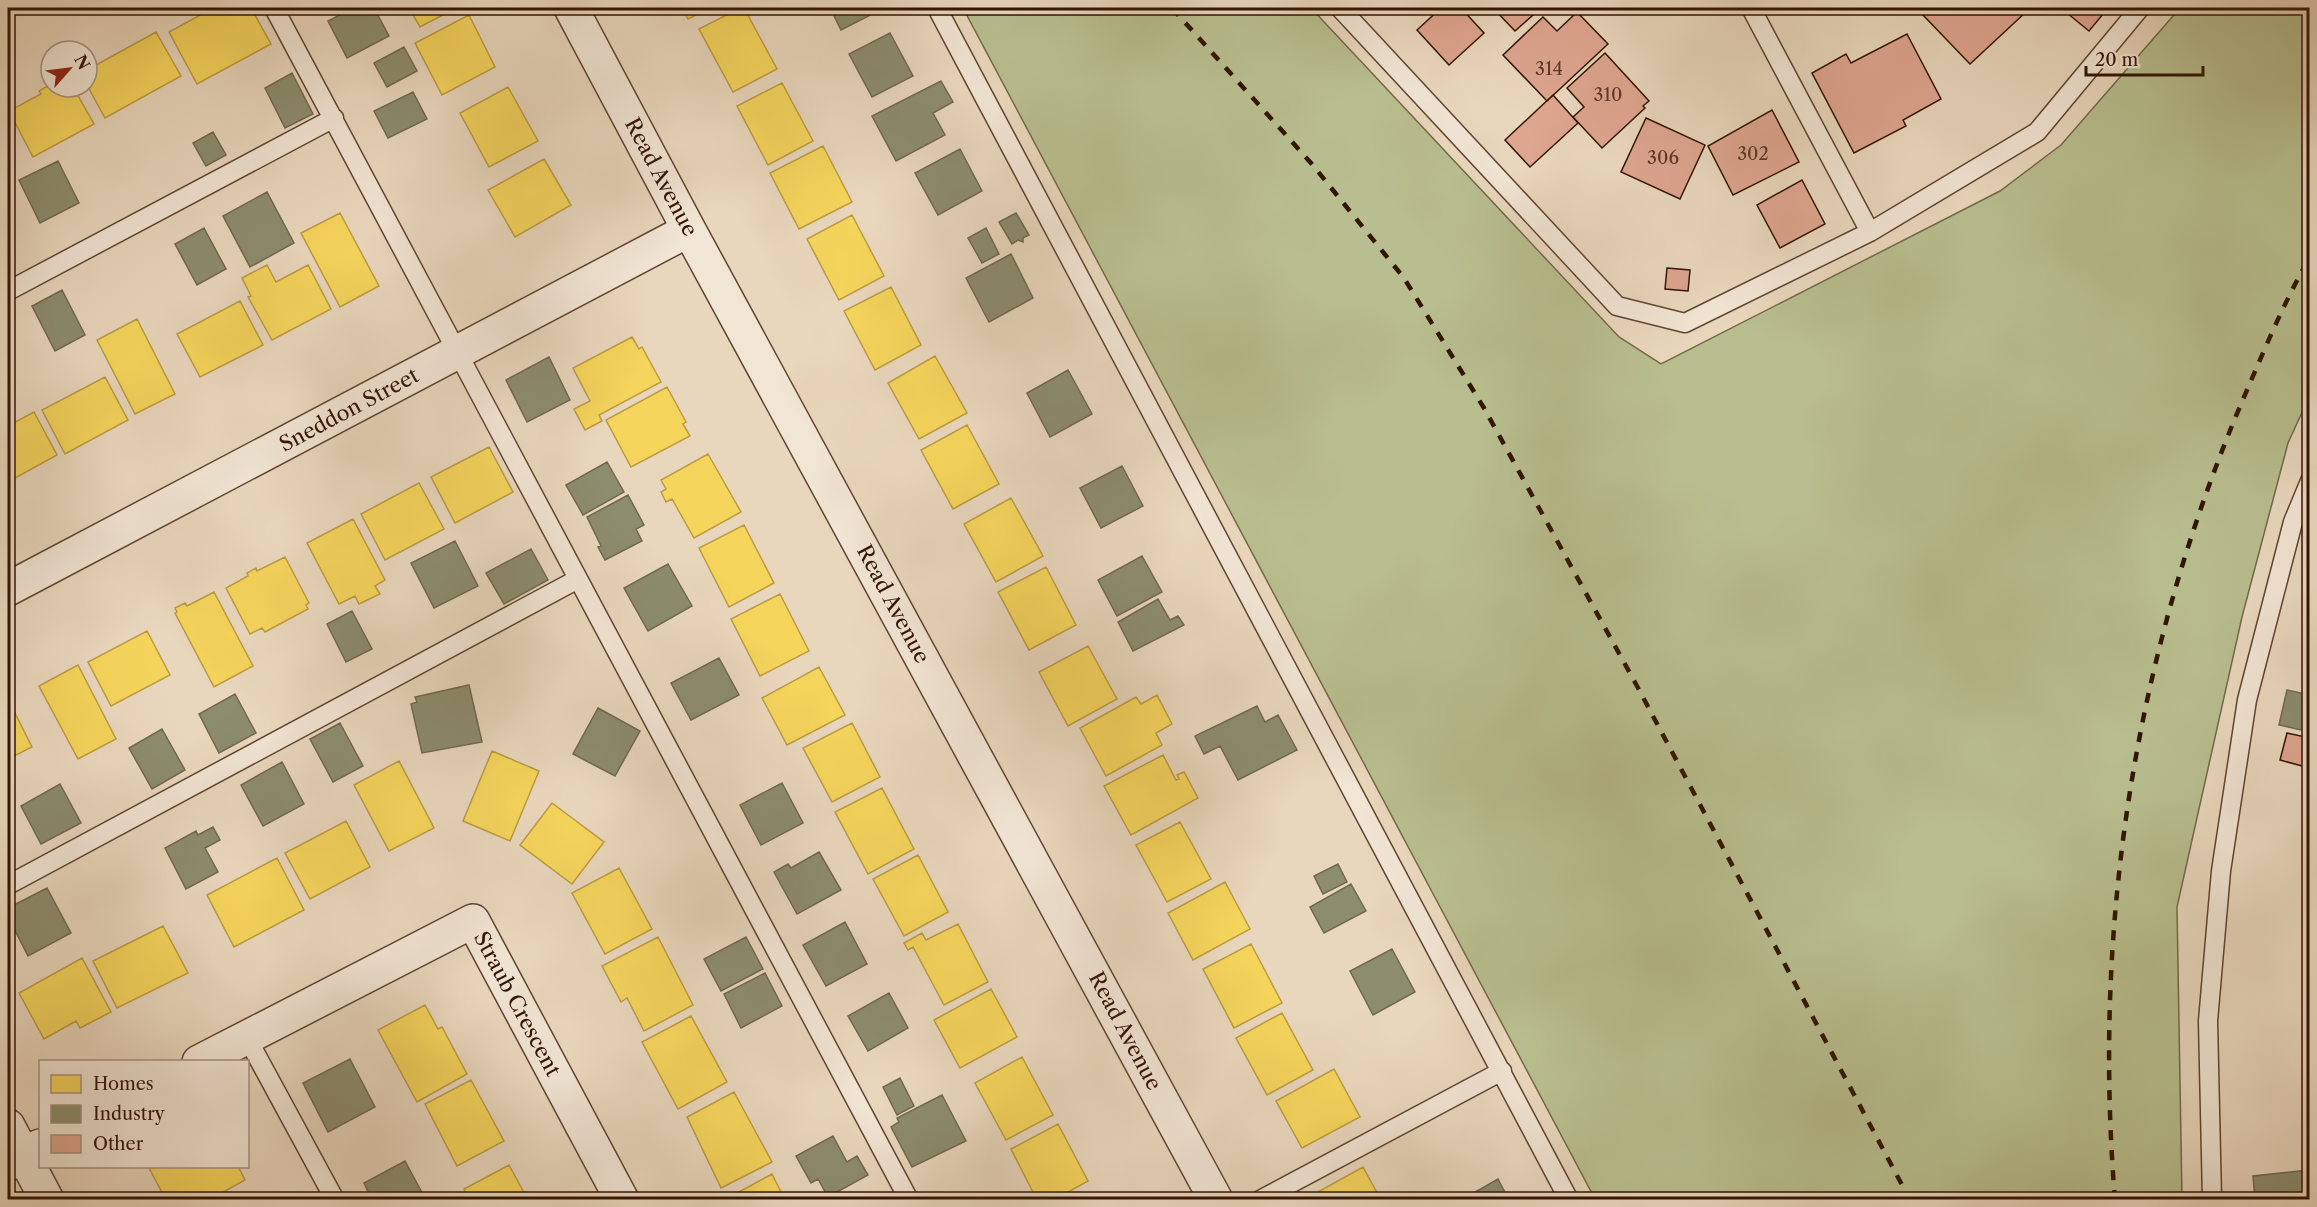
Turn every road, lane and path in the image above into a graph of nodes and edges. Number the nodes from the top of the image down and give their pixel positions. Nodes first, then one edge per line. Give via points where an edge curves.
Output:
1 (274, 8) edge
2 (571, 8) edge
3 (937, 8) edge
4 (1340, 8) edge
5 (1751, 8) edge
6 (2140, 8) edge
7 (334, 118) junction
8 (689, 230) junction
9 (1870, 232) junction
10 (8, 291) edge
11 (458, 352) junction
12 (2310, 481) edge
13 (2301, 525) edge
14 (578, 579) junction
15 (8, 590) edge
16 (8, 885) edge
17 (246, 1036) junction
18 (203, 1060) edge
19 (1502, 1071) junction
20 (8, 1126) edge
21 (24, 1155) edge
22 (47, 1200) edge
23 (336, 1200) edge
24 (622, 1200) edge
25 (909, 1200) edge
26 (1216, 1200) edge
27 (1260, 1200) edge
28 (1569, 1200) edge
29 (2212, 1200) edge

1 - 7 lane
2 - 8 street, Read Avenue
3 - 19 lane
4 - 9 lane via 1617,306 1685,323
5 - 9 lane
6 - 9 lane via 2037,132
7 - 10 lane
7 - 11 lane
8 - 11 street, Sneddon Street
8 - 26 street, Read Avenue
11 - 14 lane
11 - 15 street, Sneddon Street
12 - 13 lane
13 - 29 lane via 2247,700 2221,871 2208,1021
14 - 16 lane
14 - 25 lane
17 - 18 street, Straub Crescent
17 - 23 lane
17 - 24 street, Straub Crescent via 473,921
19 - 27 lane
19 - 28 lane
20 - 21 street
21 - 22 street

